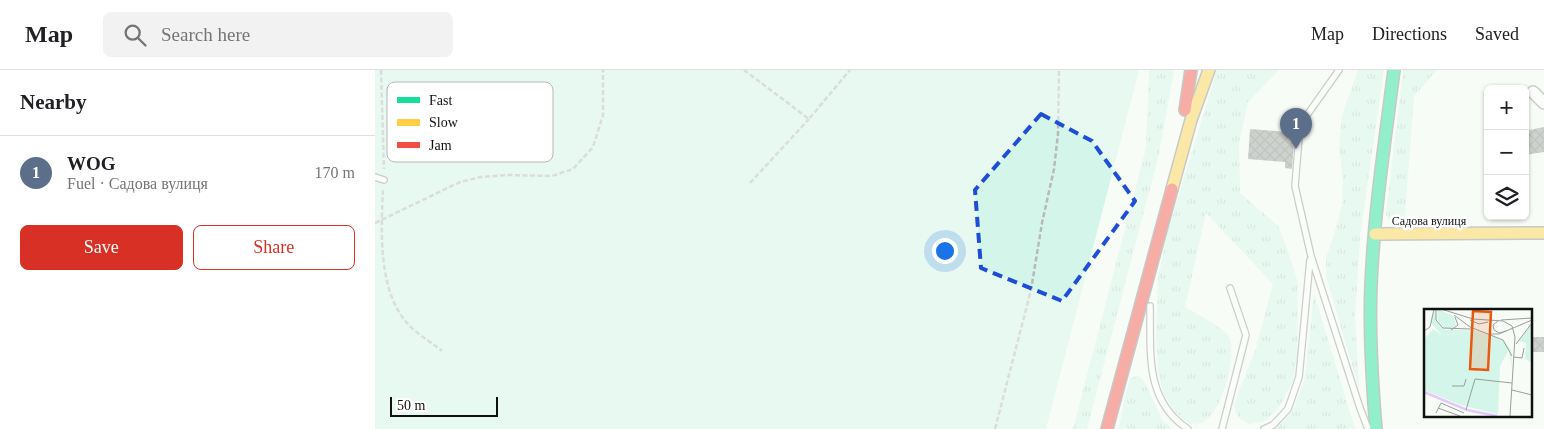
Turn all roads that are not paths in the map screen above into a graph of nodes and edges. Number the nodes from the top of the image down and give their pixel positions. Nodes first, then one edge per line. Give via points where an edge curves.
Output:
1 (1191, 70) edge
2 (1209, 70) edge
3 (1339, 70) edge
4 (1394, 70) edge
5 (1533, 92) dead end
6 (1544, 103) edge
7 (1179, 166) junction
8 (375, 177) edge
9 (384, 180) road end
10 (1544, 233) edge
11 (1375, 234) junction
12 (1311, 256) junction
13 (1148, 278) junction
14 (1230, 288) dead end
15 (1107, 429) edge
16 (1187, 429) edge
17 (1222, 429) edge
18 (1264, 429) edge
19 (1368, 429) edge
20 (1376, 429) edge

1 - 7 main road via 1178,149
2 - 7 main road
3 - 12 lane via 1300,125 1295,186
4 - 11 main road
5 - 6 street
7 - 13 main road
8 - 9 lane
10 - 11 main road, Садова вулиця
11 - 20 main road via 1371,348
12 - 18 lane via 1295,393 1288,409
12 - 19 lane
13 - 15 main road
13 - 16 lane via 1156,391 1163,406
14 - 17 lane via 1246,335

